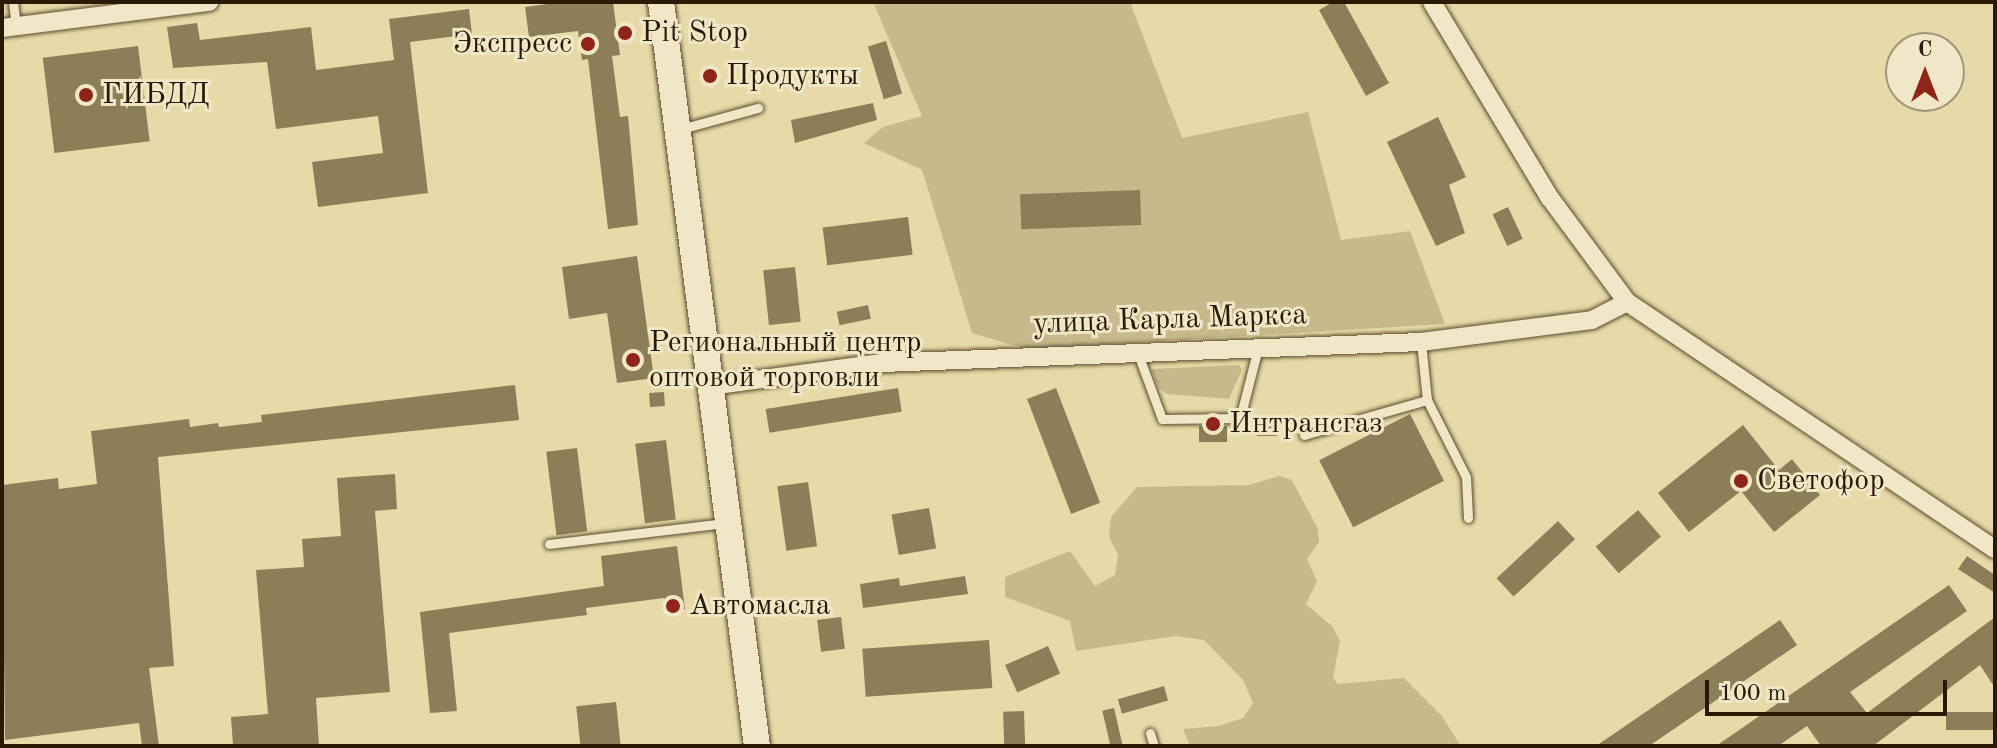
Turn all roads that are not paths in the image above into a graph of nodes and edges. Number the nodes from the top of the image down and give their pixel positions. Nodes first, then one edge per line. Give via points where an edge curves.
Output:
1 (13, 2) edge
2 (206, 2) edge
3 (661, 2) edge
4 (1432, 2) edge
5 (9, 27) edge
6 (758, 108) dead end
7 (677, 130) junction
8 (1627, 302) junction
9 (1421, 342) junction
10 (1258, 348) junction
11 (1138, 354) junction
12 (711, 386) junction
13 (1427, 400) junction
14 (1304, 435) dead end
15 (1468, 518) dead end
16 (729, 523) junction
17 (549, 544) dead end
18 (1995, 549) edge
19 (1150, 733) dead end
20 (757, 746) edge
21 (1154, 746) edge

1 - 5 lane
2 - 5 street
3 - 7 main road
4 - 8 street via 1558,210
6 - 7 lane
7 - 12 main road
8 - 9 street, улица Карла Маркса via 1592,320
8 - 18 street
9 - 10 street, улица Карла Маркса
9 - 13 lane
10 - 11 street, улица Карла Маркса
10 - 11 lane via 1240,418 1162,419
11 - 12 street, улица Карла Маркса via 882,363
12 - 16 main road
13 - 14 lane
13 - 15 lane via 1466,477
16 - 17 lane
16 - 20 main road
19 - 21 lane

